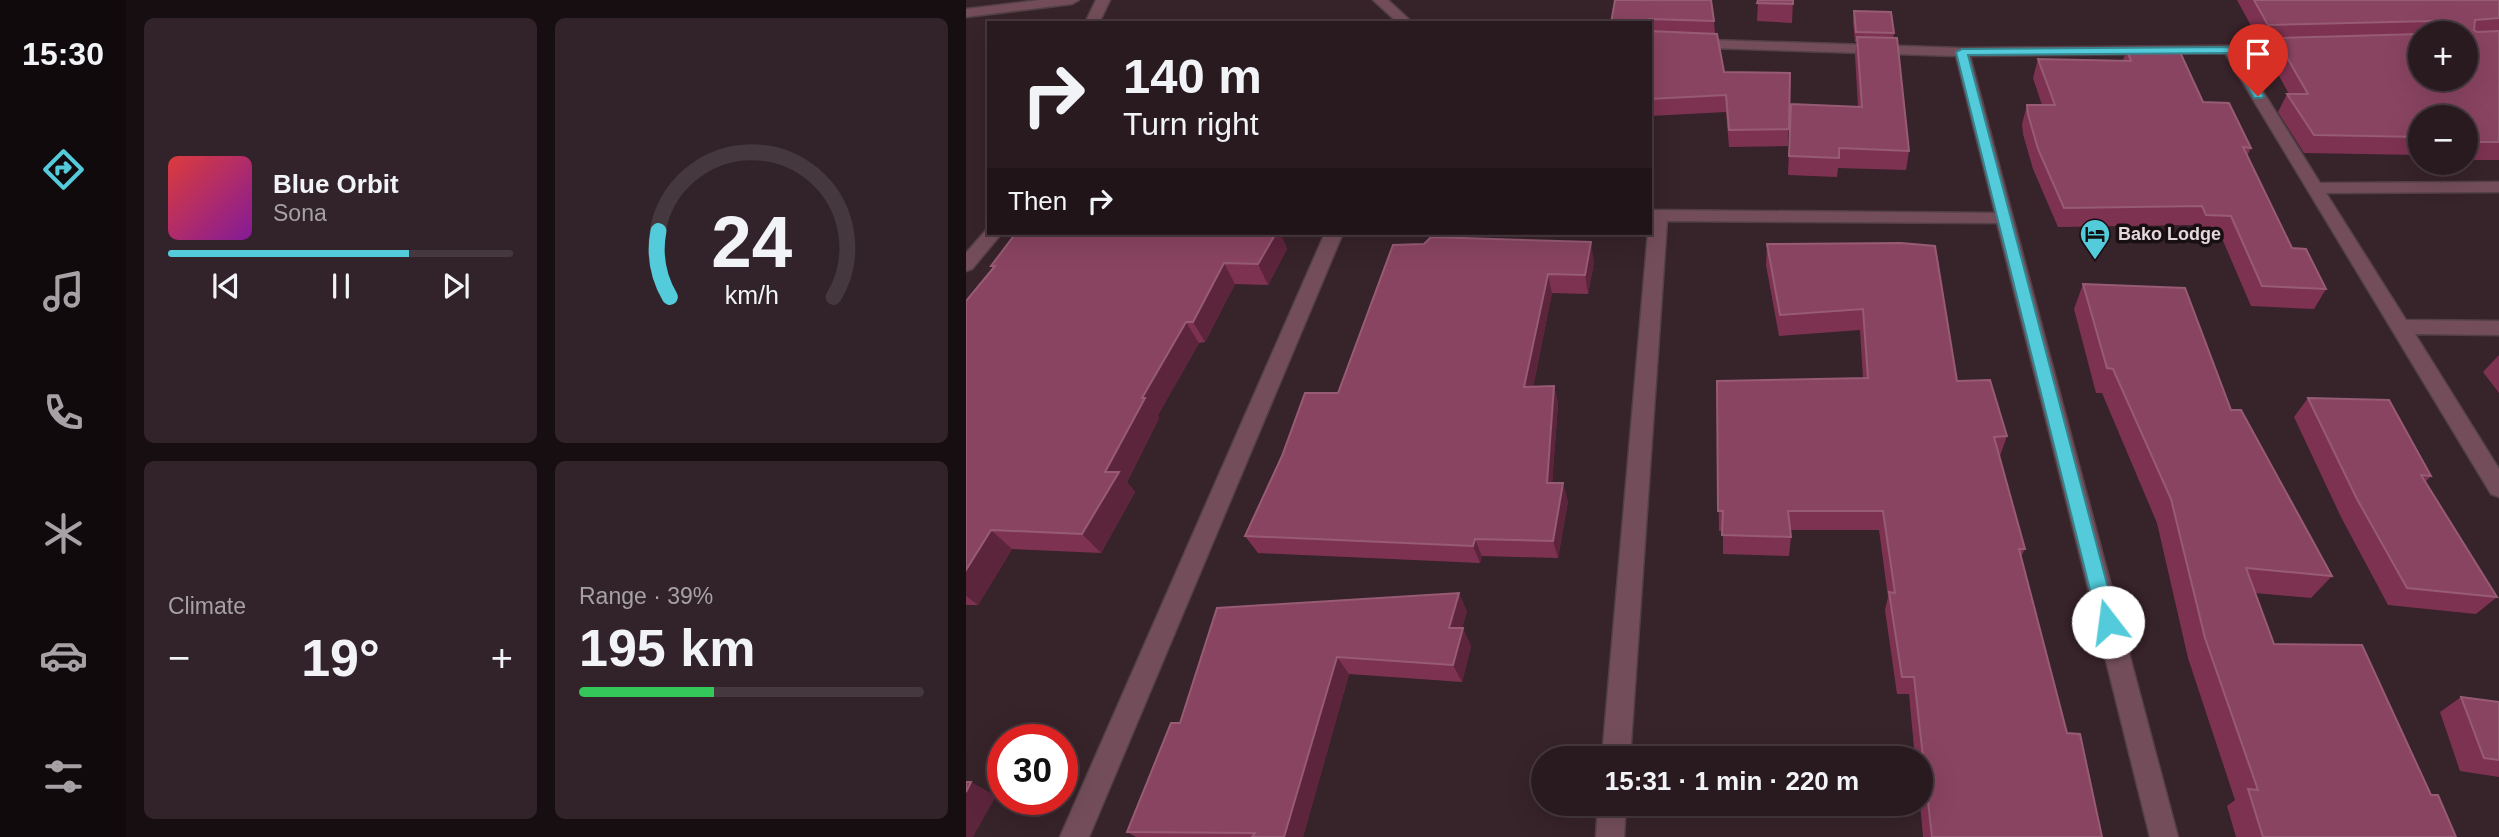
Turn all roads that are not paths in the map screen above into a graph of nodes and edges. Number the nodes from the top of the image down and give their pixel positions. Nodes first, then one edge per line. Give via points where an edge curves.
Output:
1 (1072, 0) edge
2 (1103, 0) edge
3 (1380, 0) edge
4 (966, 13) edge
5 (1093, 21) edge
6 (1404, 21) edge
7 (1652, 42) edge
8 (2312, 47) edge
9 (2230, 50) junction
10 (1962, 52) junction
11 (2499, 187) edge
12 (2315, 188) junction
13 (1655, 215) edge
14 (2003, 218) junction
15 (991, 235) edge
16 (1333, 235) edge
17 (966, 265) edge
18 (2401, 327) junction
19 (2499, 328) edge
20 (2499, 488) edge
21 (1617, 746) edge
22 (1611, 816) edge
23 (1074, 837) edge
24 (1610, 837) edge
25 (2164, 837) edge

1 - 4 street
2 - 5 street
3 - 6 street
7 - 10 street
8 - 9 street
9 - 10 street
9 - 12 street
10 - 14 street
11 - 12 street
12 - 18 street
13 - 14 street
13 - 21 street
14 - 25 street
15 - 17 street
16 - 23 street
18 - 19 street
18 - 20 street
22 - 24 street

